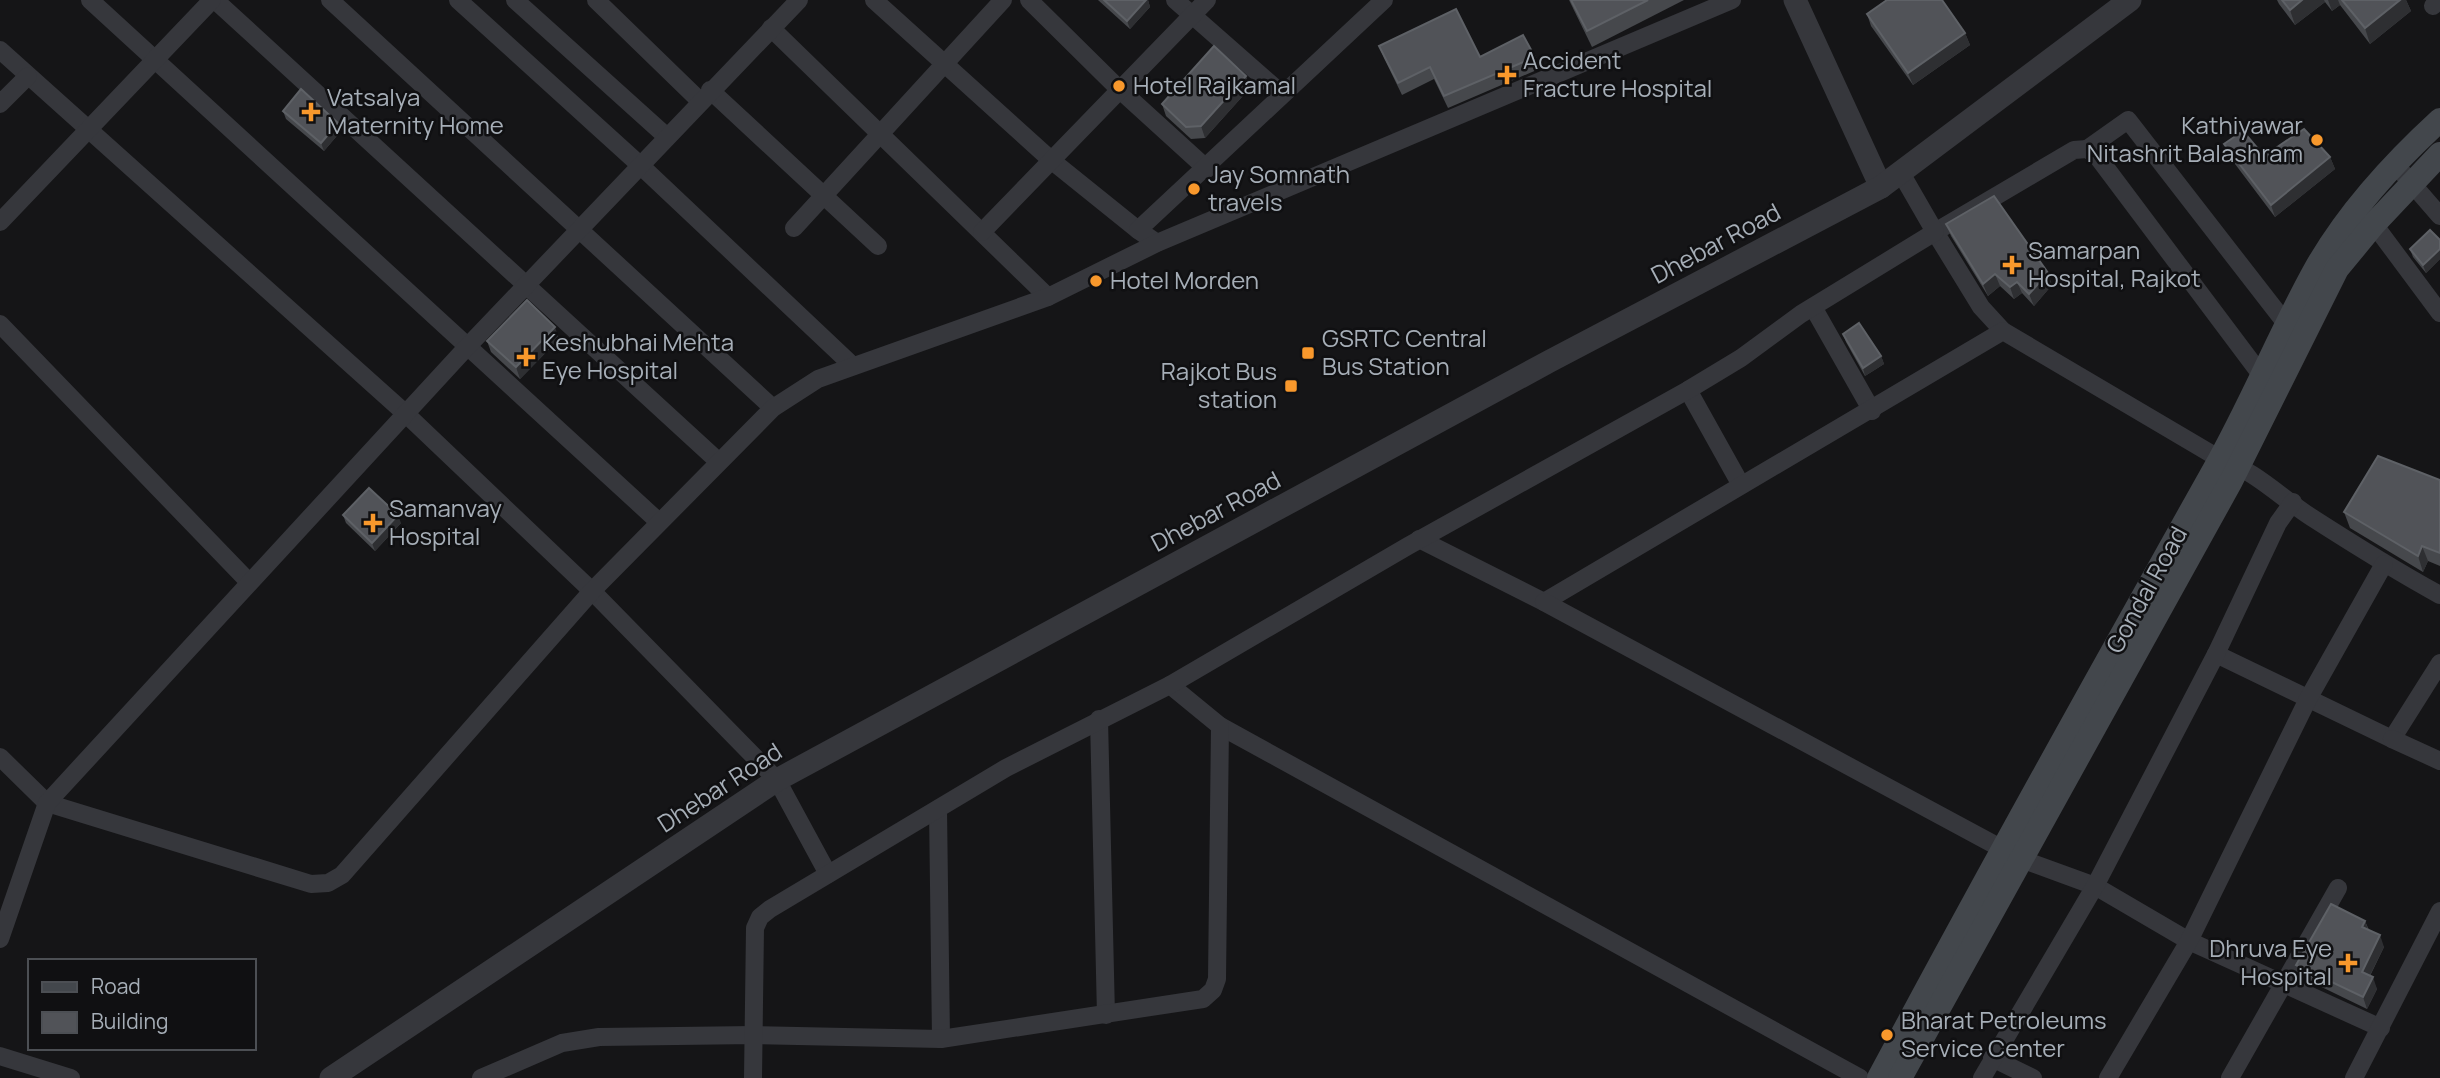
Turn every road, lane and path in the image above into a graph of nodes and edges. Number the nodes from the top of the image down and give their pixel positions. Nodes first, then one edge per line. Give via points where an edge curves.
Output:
1 (90, 0) edge
2 (213, 0) edge
3 (330, 0) edge
4 (458, 0) edge
5 (515, 0) edge
6 (596, 0) edge
7 (799, 0) edge
8 (874, 0) edge
9 (1003, 0) edge
10 (1029, 0) edge
11 (1175, 0) edge
12 (1207, 0) edge
13 (1732, 0) edge
14 (1795, 0) edge
15 (2130, 0) edge
16 (1373, 4) edge
17 (1192, 16) junction
18 (771, 28) junction
19 (0, 50) edge
20 (154, 60) junction
21 (946, 62) junction
22 (28, 76) junction
23 (1118, 88) junction
24 (1281, 93) junction
25 (705, 95) junction
26 (0, 104) edge
27 (2440, 120) edge
28 (88, 130) junction
29 (882, 135) junction
30 (667, 137) junction
31 (2087, 149) junction
32 (2440, 154) edge
33 (1052, 160) junction
34 (2394, 163) junction
35 (641, 166) junction
36 (1207, 169) junction
37 (1901, 173) junction
38 (2413, 182) junction
39 (1881, 187) junction
40 (824, 196) junction
41 (2366, 215) junction
42 (2440, 216) edge
43 (0, 222) edge
44 (794, 228) dead end
45 (578, 230) junction
46 (1138, 230) junction
47 (982, 232) junction
48 (1935, 232) junction
49 (1157, 243) junction
50 (878, 246) dead end
51 (526, 286) junction
52 (1048, 297) junction
53 (1813, 307) junction
54 (2440, 313) edge
55 (0, 324) edge
56 (2287, 325) junction
57 (2003, 331) junction
58 (467, 347) junction
59 (853, 366) junction
60 (2262, 376) junction
61 (1688, 390) junction
62 (773, 408) junction
63 (1872, 411) junction
64 (406, 414) junction
65 (719, 462) junction
66 (2230, 462) junction
67 (1741, 485) junction
68 (2293, 502) junction
69 (659, 522) junction
70 (1419, 539) junction
71 (2384, 564) junction
72 (249, 582) junction
73 (592, 592) junction
74 (2440, 595) edge
75 (1544, 602) junction
76 (2216, 654) junction
77 (2440, 663) edge
78 (1170, 685) junction
79 (2308, 699) junction
80 (1100, 719) junction
81 (1220, 726) junction
82 (2392, 738) junction
83 (0, 757) edge
84 (2440, 761) edge
85 (777, 780) junction
86 (47, 803) junction
87 (938, 809) junction
88 (2012, 853) junction
89 (828, 874) junction
90 (2095, 886) junction
91 (2337, 888) dead end
92 (6, 898) edge
93 (2440, 911) edge
94 (0, 939) edge
95 (2189, 941) junction
96 (2284, 985) junction
97 (1106, 1015) junction
98 (2381, 1028) junction
99 (754, 1035) junction
100 (941, 1039) junction
101 (0, 1056) edge
102 (1992, 1058) junction
103 (71, 1078) edge
104 (331, 1078) edge
105 (481, 1078) edge
106 (753, 1078) edge
107 (1860, 1078) edge
108 (1879, 1078) edge
109 (1900, 1078) edge
110 (1982, 1078) edge
111 (2033, 1078) edge
112 (2108, 1078) edge
113 (2230, 1078) edge
114 (2354, 1078) edge

1 - 20 street
2 - 20 street
2 - 51 street
3 - 45 street
4 - 35 street
5 - 30 street
6 - 25 street
7 - 18 street
8 - 21 street
9 - 21 street
10 - 23 street
11 - 17 street
12 - 17 street
13 - 49 street
14 - 39 street
15 - 37 street, Dhebar Road
16 - 24 street
17 - 23 street
17 - 24 street
18 - 25 street
18 - 29 street
19 - 22 street
20 - 28 street
20 - 58 street
21 - 29 street
21 - 33 street
22 - 26 street
22 - 28 street
23 - 33 street
23 - 36 street
24 - 36 street
25 - 30 street
25 - 40 street
27 - 34 main road, Gondal Road
28 - 43 street
28 - 64 street
29 - 40 street
29 - 47 street
30 - 35 street
31 - 48 street via 2074,150
31 - 56 street via 2128,120
31 - 60 street via 2097,156
32 - 38 main road, Gondal Road
33 - 46 street
33 - 47 street
34 - 38 street
34 - 41 main road, Gondal Road
35 - 45 street
35 - 59 street
36 - 46 street
37 - 39 street, Dhebar Road
37 - 48 street
38 - 41 main road, Gondal Road
38 - 42 street
39 - 85 street, Dhebar Road
40 - 44 street
40 - 50 street
41 - 54 street
41 - 56 main road, Gondal Road via 2315,270
41 - 66 main road, Gondal Road
45 - 51 street
45 - 62 street
46 - 49 street
47 - 52 street
48 - 53 street
48 - 57 street via 1981,307
49 - 52 street
51 - 58 street
51 - 65 street
52 - 59 street
53 - 61 street
53 - 63 street
55 - 72 street
56 - 60 main road, Gondal Road
57 - 63 street
57 - 66 street
58 - 64 street
58 - 69 street
59 - 62 street via 807,384
60 - 66 main road, Gondal Road
61 - 67 street
61 - 70 street
62 - 65 street
63 - 67 street
64 - 72 street
64 - 73 street
65 - 69 street
66 - 68 street
66 - 88 main road, Gondal Road via 2139,651
67 - 75 street
68 - 71 street
68 - 76 street via 2278,523
69 - 73 street
70 - 75 street
70 - 78 street
71 - 74 street
71 - 79 street
72 - 86 street
73 - 85 street
73 - 86 street via 342,875 328,883 311,884
75 - 88 street
76 - 79 street
76 - 90 street
77 - 82 street
78 - 80 street
78 - 81 street
79 - 82 street
79 - 95 street
80 - 87 street
80 - 97 street
81 - 97 street via 1217,979 1213,990 1203,999
81 - 107 street
82 - 84 street
83 - 86 street
85 - 89 street
85 - 104 street, Dhebar Road
86 - 92 street
87 - 89 street
87 - 100 street
88 - 90 street
88 - 108 main road, Gondal Road
88 - 109 main road, Gondal Road
89 - 99 street via 760,917 755,928
90 - 95 street
90 - 102 street
91 - 96 street
92 - 94 street
93 - 98 street
95 - 96 street
95 - 112 street
96 - 98 street
96 - 113 street
97 - 100 street
98 - 114 street
99 - 100 street
99 - 105 street via 599,1037 562,1043
99 - 106 street
101 - 103 street
102 - 110 street
102 - 111 street

